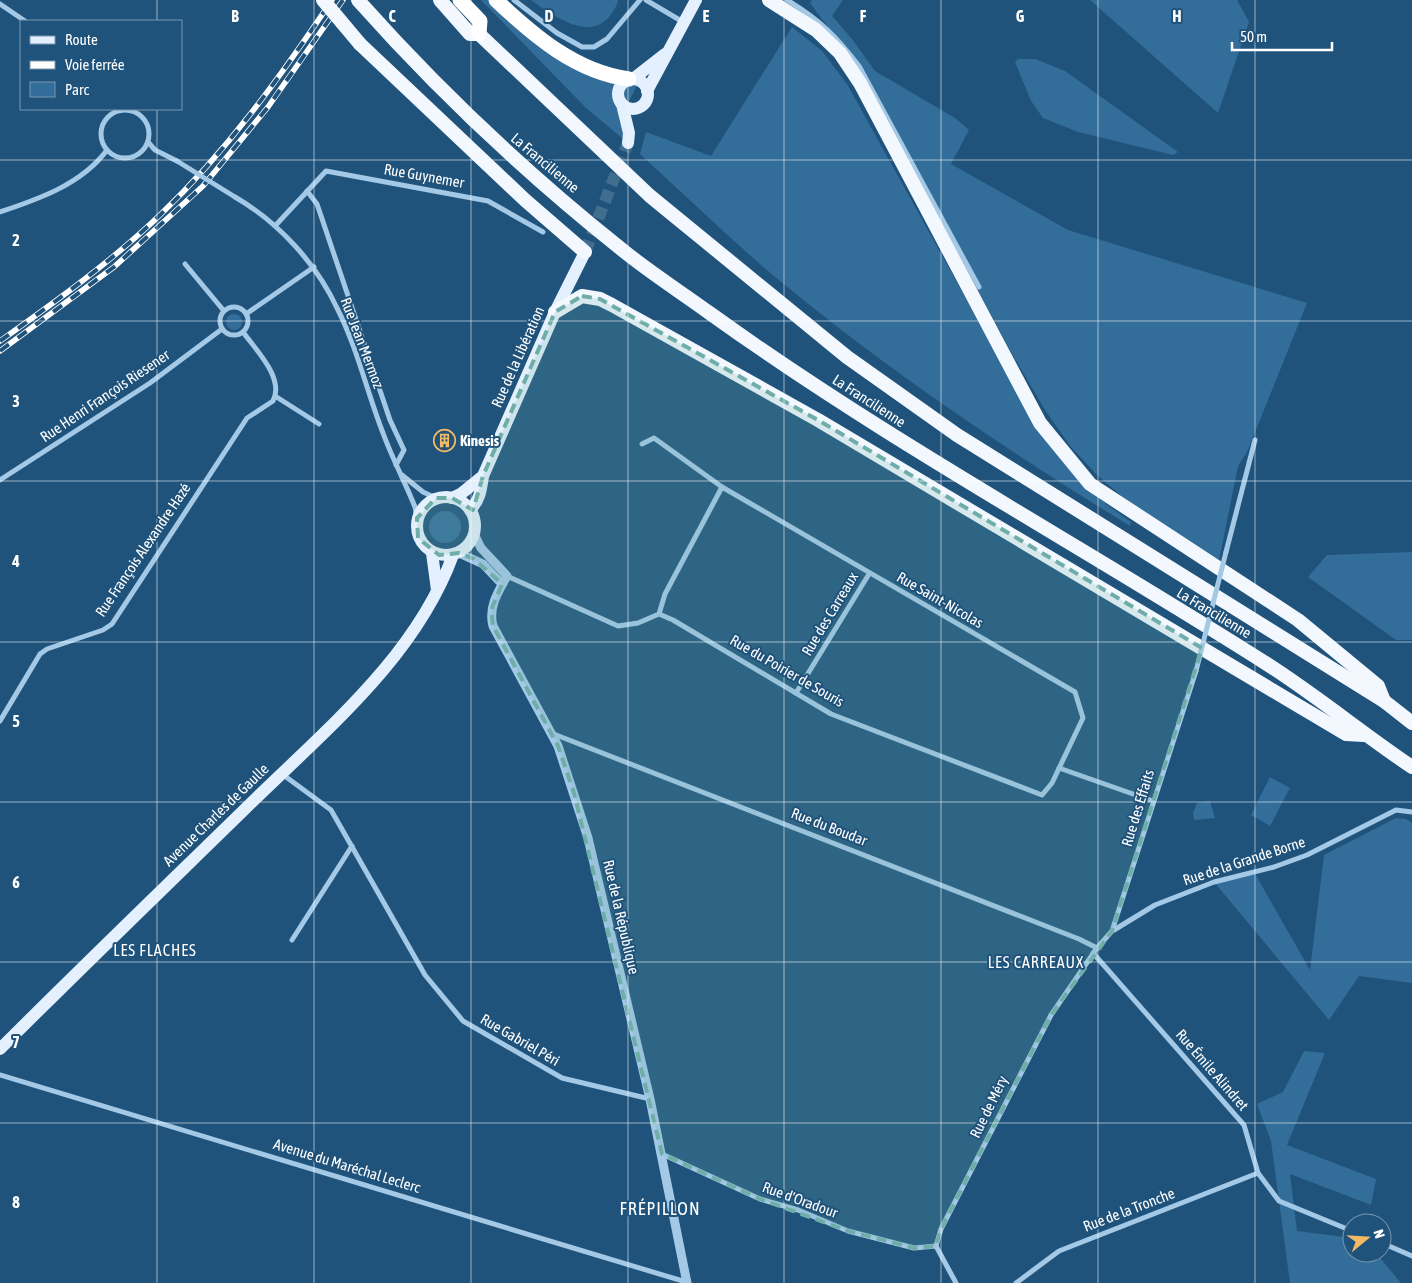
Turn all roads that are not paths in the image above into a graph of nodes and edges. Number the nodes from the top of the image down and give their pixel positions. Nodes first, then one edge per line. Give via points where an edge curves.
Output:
1 (323, 0) edge
2 (358, 0) edge
3 (440, 0) edge
4 (460, 0) edge
5 (496, 0) edge
6 (514, 0) edge
7 (640, 0) edge
8 (646, 0) edge
9 (696, 0) edge
10 (769, 0) edge
11 (787, 0) edge
12 (0, 4) edge
13 (24, 20) edge
14 (683, 22) junction
15 (479, 34) junction
16 (668, 50) junction
17 (631, 79) junction
18 (648, 91) junction
19 (622, 104) junction
20 (641, 107) junction
21 (121, 110) edge
22 (132, 110) edge
23 (148, 142) junction
24 (107, 150) junction
25 (305, 193) junction
26 (0, 212) edge
27 (275, 226) junction
28 (543, 232) dead end
29 (585, 252) joint
30 (185, 264) dead end
31 (314, 267) junction
32 (979, 286) dead end
33 (224, 311) junction
34 (555, 312) junction
35 (246, 314) junction
36 (222, 329) junction
37 (244, 332) junction
38 (275, 396) junction
39 (319, 424) dead end
40 (1255, 440) dead end
41 (642, 444) dead end
42 (396, 465) junction
43 (400, 473) junction
44 (483, 476) junction
45 (0, 480) edge
46 (722, 487) junction
47 (436, 498) junction
48 (452, 498) junction
49 (470, 510) junction
50 (417, 518) junction
51 (474, 534) junction
52 (432, 553) junction
53 (456, 554) junction
54 (869, 574) junction
55 (504, 580) junction
56 (438, 590) junction
57 (659, 614) junction
58 (796, 693) junction
59 (1384, 701) junction
60 (0, 721) edge
61 (1412, 723) edge
62 (550, 733) junction
63 (1364, 735) junction
64 (1412, 766) edge
65 (1059, 768) junction
66 (281, 774) junction
67 (1153, 801) junction
68 (1412, 812) edge
69 (352, 846) junction
70 (1112, 931) junction
71 (292, 940) dead end
72 (1097, 948) junction
73 (1093, 953) junction
74 (0, 1049) edge
75 (0, 1075) edge
76 (650, 1099) junction
77 (662, 1154) junction
78 (1258, 1172) junction
79 (1342, 1227) edge
80 (936, 1246) junction
81 (1392, 1248) edge
82 (1412, 1256) edge
83 (687, 1282) edge
84 (956, 1283) edge
85 (1016, 1283) edge

1 - 29 highway, bridge via 360,44 525,200
2 - 63 highway, La Francilienne via 491,139 622,250 791,370 913,449 1270,665
3 - 15 highway, La Francilienne via 470,34
4 - 15 highway via 480,21
5 - 17 highway via 564,56 601,74
6 - 7 street via 557,33 582,47 594,46 607,39
8 - 14 street
9 - 14 main road
10 - 59 highway via 816,30 845,60 1040,423 1090,484 1298,620 1378,686
11 - 32 street via 814,16 859,66
12 - 13 street
14 - 16 main road
15 - 59 highway, La Francilienne via 650,196 847,357 957,435
16 - 17 main road
16 - 18 main road
17 - 18 main road via 641,81
17 - 19 main road via 619,88
18 - 20 main road via 647,100
19 - 20 main road via 629,108
19 - 20 main road via 628,138
21 - 24 street via 109,115 101,128 102,143
22 - 23 street via 149,126
23 - 24 street via 144,150 130,158 113,155
23 - 27 street, bridge via 155,150 251,206
24 - 26 street via 84,172 56,191
25 - 27 street
25 - 28 street, Rue Guynemer via 326,172 488,201
25 - 42 street, Rue Jean Mermoz via 317,204 390,420 404,450
27 - 31 street, Rue Jean Mermoz
29 - 34 main road, Rue de la Libération
30 - 33 street
31 - 35 street
31 - 42 street, Rue Jean Mermoz via 337,307
33 - 35 street via 233,307
33 - 36 street via 220,322
34 - 44 main road, Rue de la Libération
34 - 63 highway via 582,296 612,305 818,420 1346,734
35 - 37 street via 248,321
36 - 37 street via 230,335
36 - 45 street, Rue Henri François Riesener via 150,383
37 - 38 street via 274,378
38 - 39 street
38 - 60 street, Rue François Alexandre Hazé via 273,401 247,418 112,624 40,654
40 - 67 street, Rue des Effaits, bridge via 1196,671
41 - 46 street, Rue Saint-Nicolas via 654,438
42 - 43 street, Rue Jean Mermoz
43 - 47 street, Rue Jean Mermoz
43 - 50 street, Rue Jean Mermoz
44 - 48 main road, Rue de la Libération
44 - 49 main road, Rue de la Libération via 481,492
46 - 54 street, Rue Saint-Nicolas
46 - 57 street via 665,594
47 - 48 main road
47 - 50 main road via 421,510
48 - 49 main road
49 - 51 main road via 475,522
50 - 52 main road via 418,538
51 - 53 main road via 466,548
51 - 55 street
52 - 53 main road
52 - 56 main road
53 - 55 street via 483,564
53 - 56 main road, Avenue Charles de Gaulle
54 - 58 street, Rue des Carreaux
54 - 65 street, Rue Saint-Nicolas via 1075,692 1083,718
55 - 57 street via 618,626 638,623
55 - 62 street, Rue de la République via 491,610 493,626
56 - 66 main road, Avenue Charles de Gaulle via 422,620 395,658
57 - 58 street, Rue du Poirier de Souris
58 - 65 street, Rue du Poirier de Souris via 831,714 1042,795
59 - 61 highway, La Francilienne
62 - 72 street, Rue du Boudar via 1033,920
62 - 76 street, Rue de la République via 558,746 588,838
63 - 64 highway, La Francilienne
65 - 67 street
66 - 69 street, Rue Gabriel Péri via 331,810
66 - 74 main road, Avenue Charles de Gaulle
67 - 70 street, Rue des Effaits
68 - 70 street, Rue de la Grande Borne via 1396,810 1307,855 1155,904
69 - 71 street
69 - 76 street, Rue Gabriel Péri via 425,975 463,1021 562,1078
70 - 72 street, Rue des Effaits
72 - 73 street, Rue de Méry
73 - 78 street, Rue Émile Alindret via 1244,1125
73 - 80 street, Rue de Méry via 1051,1015 1016,1080 941,1229
75 - 83 street, Avenue du Maréchal Leclerc
76 - 77 street, Rue de la République
77 - 80 street, Rue d'Oradour via 760,1200 798,1210 848,1231 914,1248
77 - 83 street, Rue de la République
78 - 79 street, Rue Émile Alindret via 1279,1201
78 - 85 street, Rue de la Tronche via 1059,1250
80 - 84 street
81 - 82 street

